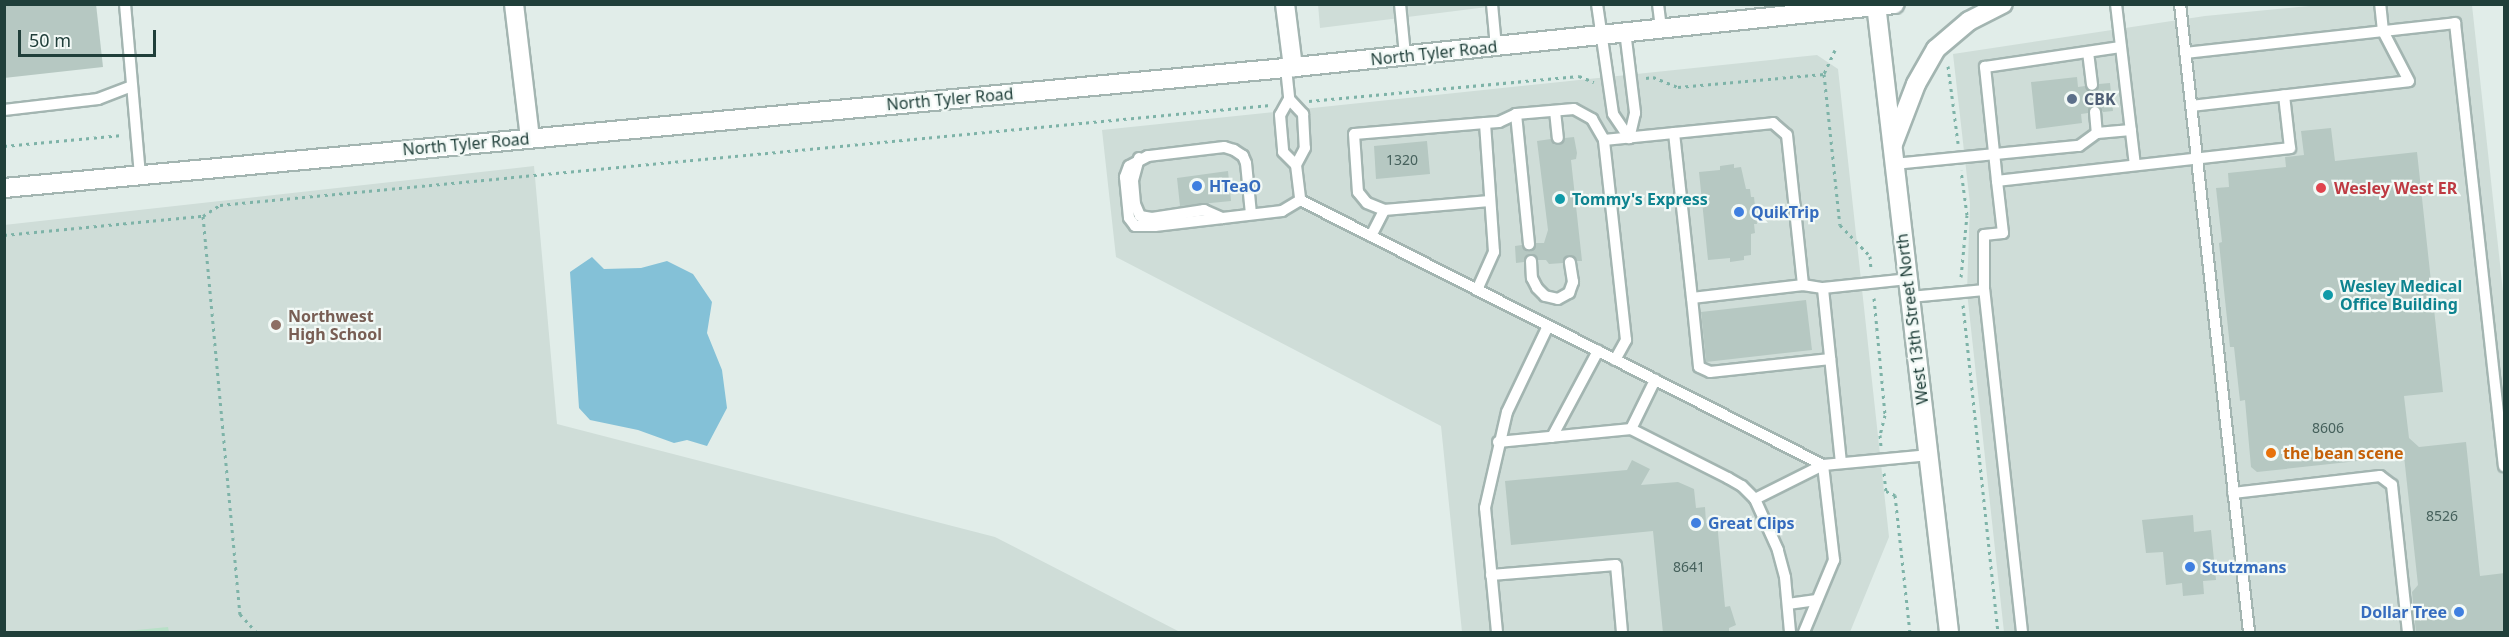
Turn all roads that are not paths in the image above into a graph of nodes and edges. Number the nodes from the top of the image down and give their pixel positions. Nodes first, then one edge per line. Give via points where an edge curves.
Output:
1 (125, 4) edge
2 (514, 4) edge
3 (1285, 4) edge
4 (1400, 4) edge
5 (1492, 4) edge
6 (1597, 4) edge
7 (1658, 4) edge
8 (1895, 4) edge
9 (2003, 4) edge
10 (2116, 4) edge
11 (2180, 4) edge
12 (2380, 4) edge
13 (1876, 5) edge
14 (1661, 27) junction
15 (1625, 31) junction
16 (2384, 31) junction
17 (1601, 34) junction
18 (1496, 47) junction
19 (2121, 47) junction
20 (2088, 52) junction
21 (2185, 53) junction
22 (1405, 56) junction
23 (1289, 68) junction
24 (2092, 85) dead end
25 (132, 86) junction
26 (2284, 95) junction
27 (1290, 102) junction
28 (2191, 106) junction
29 (4, 110) edge
30 (1555, 111) junction
31 (2095, 112) dead end
32 (1516, 114) junction
33 (1485, 123) junction
34 (2131, 130) junction
35 (1674, 133) junction
36 (2097, 133) junction
37 (530, 138) junction
38 (1558, 138) dead end
39 (1629, 138) junction
40 (1604, 140) junction
41 (1892, 146) junction
42 (1995, 156) junction
43 (2197, 158) junction
44 (1296, 165) junction
45 (1894, 165) junction
46 (2135, 165) junction
47 (140, 176) junction
48 (1997, 181) junction
49 (4, 188) edge
50 (1300, 200) junction
51 (1490, 201) junction
52 (1384, 210) junction
53 (1251, 214) junction
54 (1371, 236) junction
55 (1529, 244) dead end
56 (1531, 261) dead end
57 (1570, 262) dead end
58 (1803, 285) junction
59 (1823, 288) junction
60 (1909, 288) junction
61 (1477, 290) junction
62 (1984, 290) junction
63 (1692, 298) junction
64 (1548, 326) junction
65 (1598, 351) junction
66 (1830, 359) junction
67 (1615, 360) junction
68 (1654, 380) junction
69 (1631, 429) junction
70 (1552, 437) junction
71 (1498, 442) junction
72 (1928, 454) junction
73 (1841, 463) junction
74 (1823, 465) junction
75 (2505, 466) edge
76 (2234, 493) junction
77 (1755, 499) junction
78 (1491, 575) junction
79 (1817, 600) junction
80 (1788, 604) junction
81 (1497, 633) edge
82 (1622, 633) edge
83 (1790, 633) edge
84 (1804, 633) edge
85 (1949, 633) edge
86 (2022, 633) edge
87 (2249, 633) edge
88 (2408, 633) edge

1 - 25 lane
2 - 37 main road
3 - 23 main road
4 - 22 lane
5 - 18 lane
6 - 17 lane
7 - 14 lane
8 - 13 main road, North Tyler Road
9 - 41 main road via 1969,21 1936,49
10 - 19 lane
11 - 21 lane
12 - 16 lane
13 - 14 main road, North Tyler Road
13 - 41 main road, West 13th Street North
14 - 15 main road, North Tyler Road
15 - 17 main road, North Tyler Road
15 - 39 lane via 1635,113
16 - 21 lane
16 - 26 lane via 2409,81
16 - 75 lane via 2455,23
17 - 18 main road, North Tyler Road
17 - 39 lane via 1613,114
18 - 22 main road, North Tyler Road
19 - 20 lane
19 - 34 lane
20 - 24 lane
20 - 42 lane via 1985,67
21 - 28 lane
22 - 23 main road, North Tyler Road
23 - 27 lane
23 - 37 main road, North Tyler Road
25 - 29 lane via 98,99
25 - 47 lane
26 - 28 lane
26 - 43 lane via 2290,148
27 - 44 lane via 1303,114 1305,148
27 - 44 lane via 1280,115 1283,152
28 - 43 lane
30 - 32 lane
30 - 38 lane
30 - 40 lane via 1574,109 1592,119
31 - 36 lane
32 - 33 lane
32 - 55 lane
33 - 51 lane
33 - 52 lane via 1354,134 1358,192 1367,203
34 - 36 lane
34 - 46 lane
35 - 39 lane
35 - 58 lane via 1773,123 1787,135
35 - 63 lane
36 - 42 lane via 2079,146
37 - 47 main road, North Tyler Road
39 - 40 lane
40 - 67 lane via 1626,340
41 - 45 main road, West 13th Street North
42 - 45 lane
42 - 48 lane
43 - 46 lane
43 - 76 lane
44 - 50 lane
45 - 60 main road, West 13th Street North
46 - 48 lane
47 - 49 main road, North Tyler Road
48 - 62 lane via 2003,233 1984,235
50 - 53 lane via 1282,211
50 - 54 lane
51 - 52 lane
51 - 61 lane via 1494,252
52 - 54 lane
53 - 53 lane via 1246,163 1243,156 1224,147 1139,158 1129,166 1125,177 1129,218 1135,226
54 - 61 lane
56 - 57 lane via 1537,288 1545,296 1558,299 1569,293 1573,282
58 - 59 lane
58 - 63 lane
59 - 60 lane via 1872,283
59 - 66 lane
60 - 62 lane
60 - 72 main road, West 13th Street North
61 - 64 lane
62 - 86 lane
63 - 66 lane via 1699,367 1710,372
64 - 65 lane
64 - 71 lane via 1507,412
65 - 67 lane
65 - 70 lane
66 - 73 lane
67 - 68 lane
68 - 69 lane
68 - 74 lane
69 - 70 lane
69 - 77 lane via 1728,478
70 - 71 lane
71 - 78 lane via 1485,508
72 - 73 lane
72 - 85 main road, West 13th Street North
73 - 74 lane
74 - 77 lane
74 - 79 lane via 1834,560
76 - 87 lane
76 - 88 lane via 2380,476 2392,485
77 - 80 lane via 1778,550
78 - 81 lane
78 - 82 lane via 1616,565
79 - 80 lane
79 - 84 lane
80 - 83 lane

